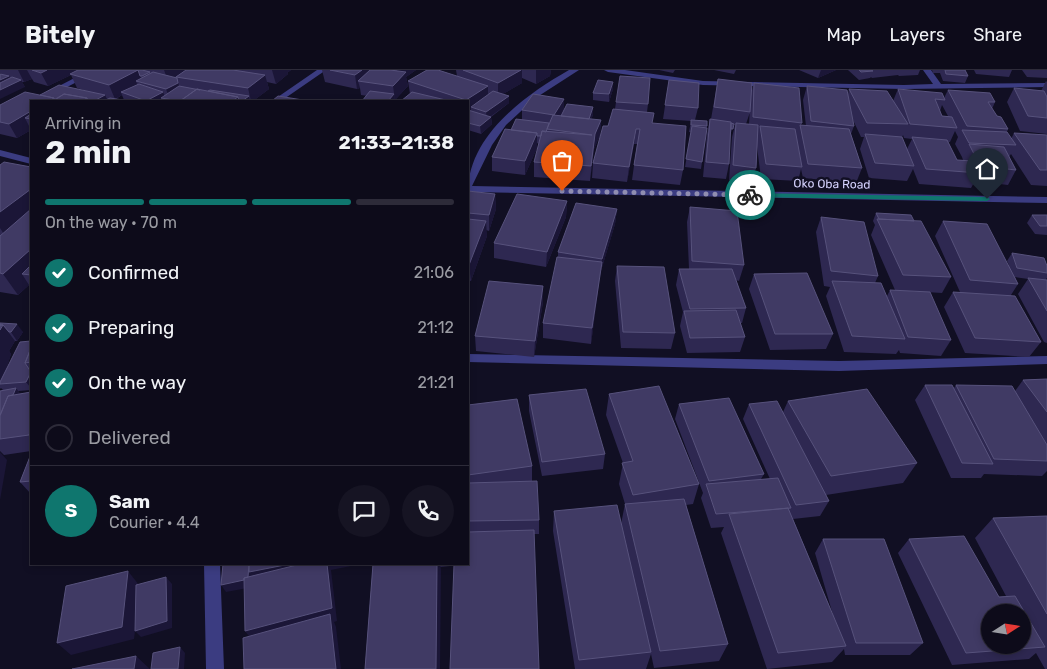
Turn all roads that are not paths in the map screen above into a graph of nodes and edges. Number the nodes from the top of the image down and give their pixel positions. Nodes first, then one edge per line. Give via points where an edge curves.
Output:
1 (96, 70) edge
2 (322, 70) edge
3 (575, 70) edge
4 (608, 70) edge
5 (927, 70) edge
6 (1047, 85) edge
7 (939, 87) junction
8 (38, 100) edge
9 (277, 100) edge
10 (0, 153) edge
11 (30, 161) edge
12 (469, 183) edge
13 (469, 189) edge
14 (1047, 200) edge
15 (469, 358) edge
16 (1047, 360) edge
17 (212, 565) edge
18 (215, 669) edge

1 - 8 street
2 - 9 street
3 - 12 street via 548,84 494,134
4 - 7 street via 703,83
5 - 7 street
6 - 7 street
10 - 11 street
13 - 14 street, Oko Oba Road
15 - 16 street via 839,366
17 - 18 street

